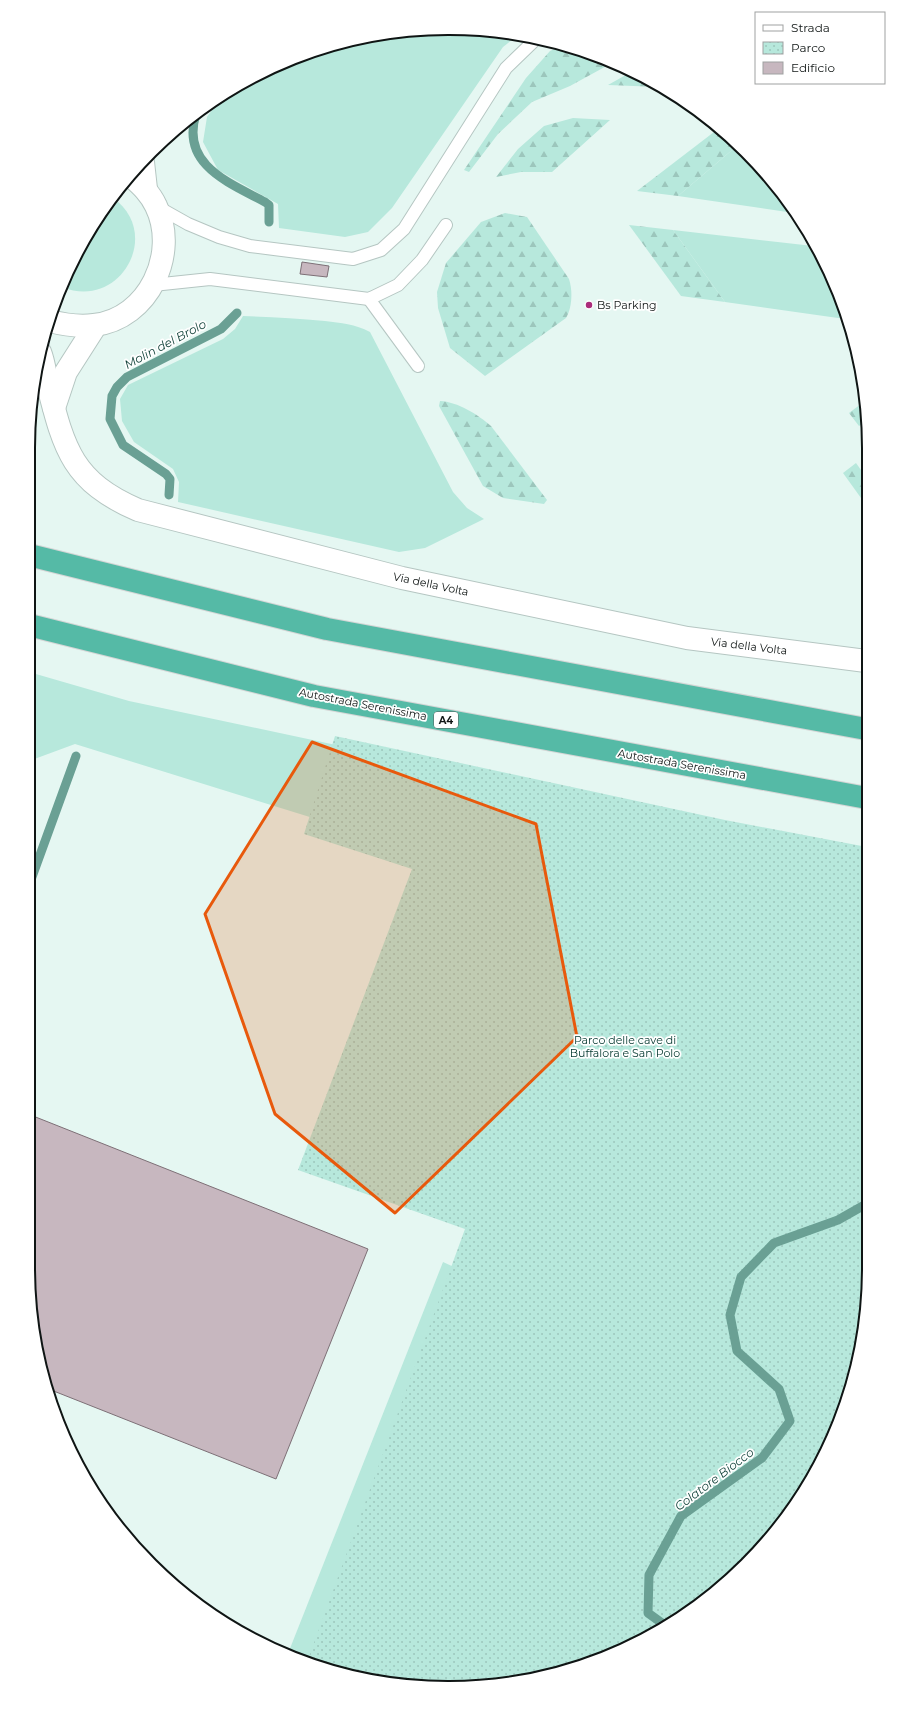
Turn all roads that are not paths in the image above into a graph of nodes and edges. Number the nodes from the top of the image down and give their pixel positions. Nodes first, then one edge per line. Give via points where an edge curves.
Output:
1 (531, 44) edge
2 (143, 170) edge
3 (144, 190) edge
4 (446, 225) dead end
5 (153, 285) junction
6 (369, 299) junction
7 (55, 322) edge
8 (96, 325) junction
9 (43, 366) edge
10 (418, 366) dead end
11 (54, 408) junction
12 (35, 556) edge
13 (35, 626) edge
14 (862, 660) edge
15 (862, 728) edge
16 (862, 797) edge

1 - 3 lane via 506,68 404,229 381,250 353,258 250,246 188,224
2 - 3 street
3 - 5 street via 163,225 165,246 161,266
4 - 6 lane via 422,260 398,285
5 - 6 lane via 210,279
5 - 8 street via 138,304 124,314
6 - 10 lane
7 - 8 street via 68,326
8 - 11 street via 66,372
9 - 11 street, Via della Volta
11 - 14 street, Via della Volta via 69,454 83,474 118,502 138,510 402,578 687,638
12 - 15 highway via 327,628
13 - 16 highway, Autostrada Serenissima / A4 via 314,696

